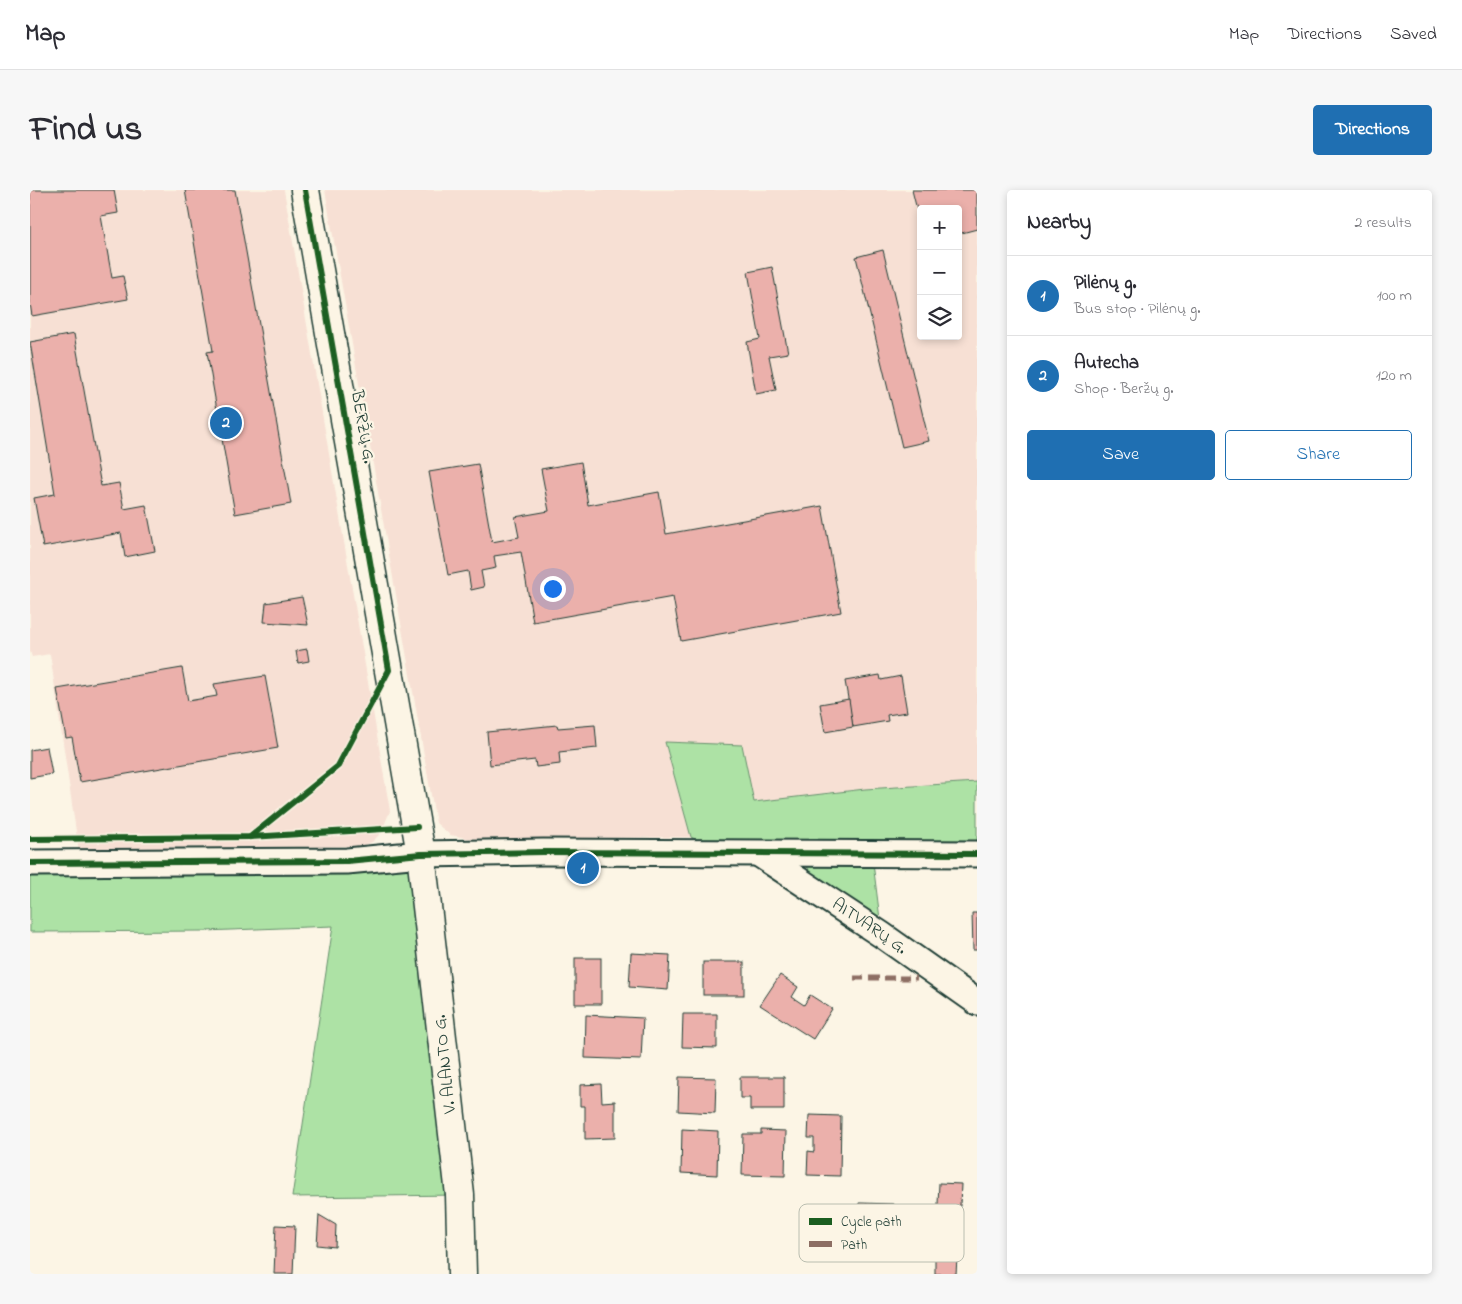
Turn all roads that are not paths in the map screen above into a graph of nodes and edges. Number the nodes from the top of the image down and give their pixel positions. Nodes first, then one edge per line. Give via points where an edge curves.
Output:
1 (305, 190) edge
2 (421, 854) junction
3 (759, 854) junction
4 (977, 854) edge
5 (30, 863) edge
6 (977, 1002) edge
7 (462, 1274) edge

1 - 2 main road, BERŽŲ G.
2 - 3 street
2 - 5 street via 347,861
2 - 7 main road, V. ALANTO G. via 460,1195
3 - 4 street
3 - 6 street, AITVARŲ G. via 882,934

